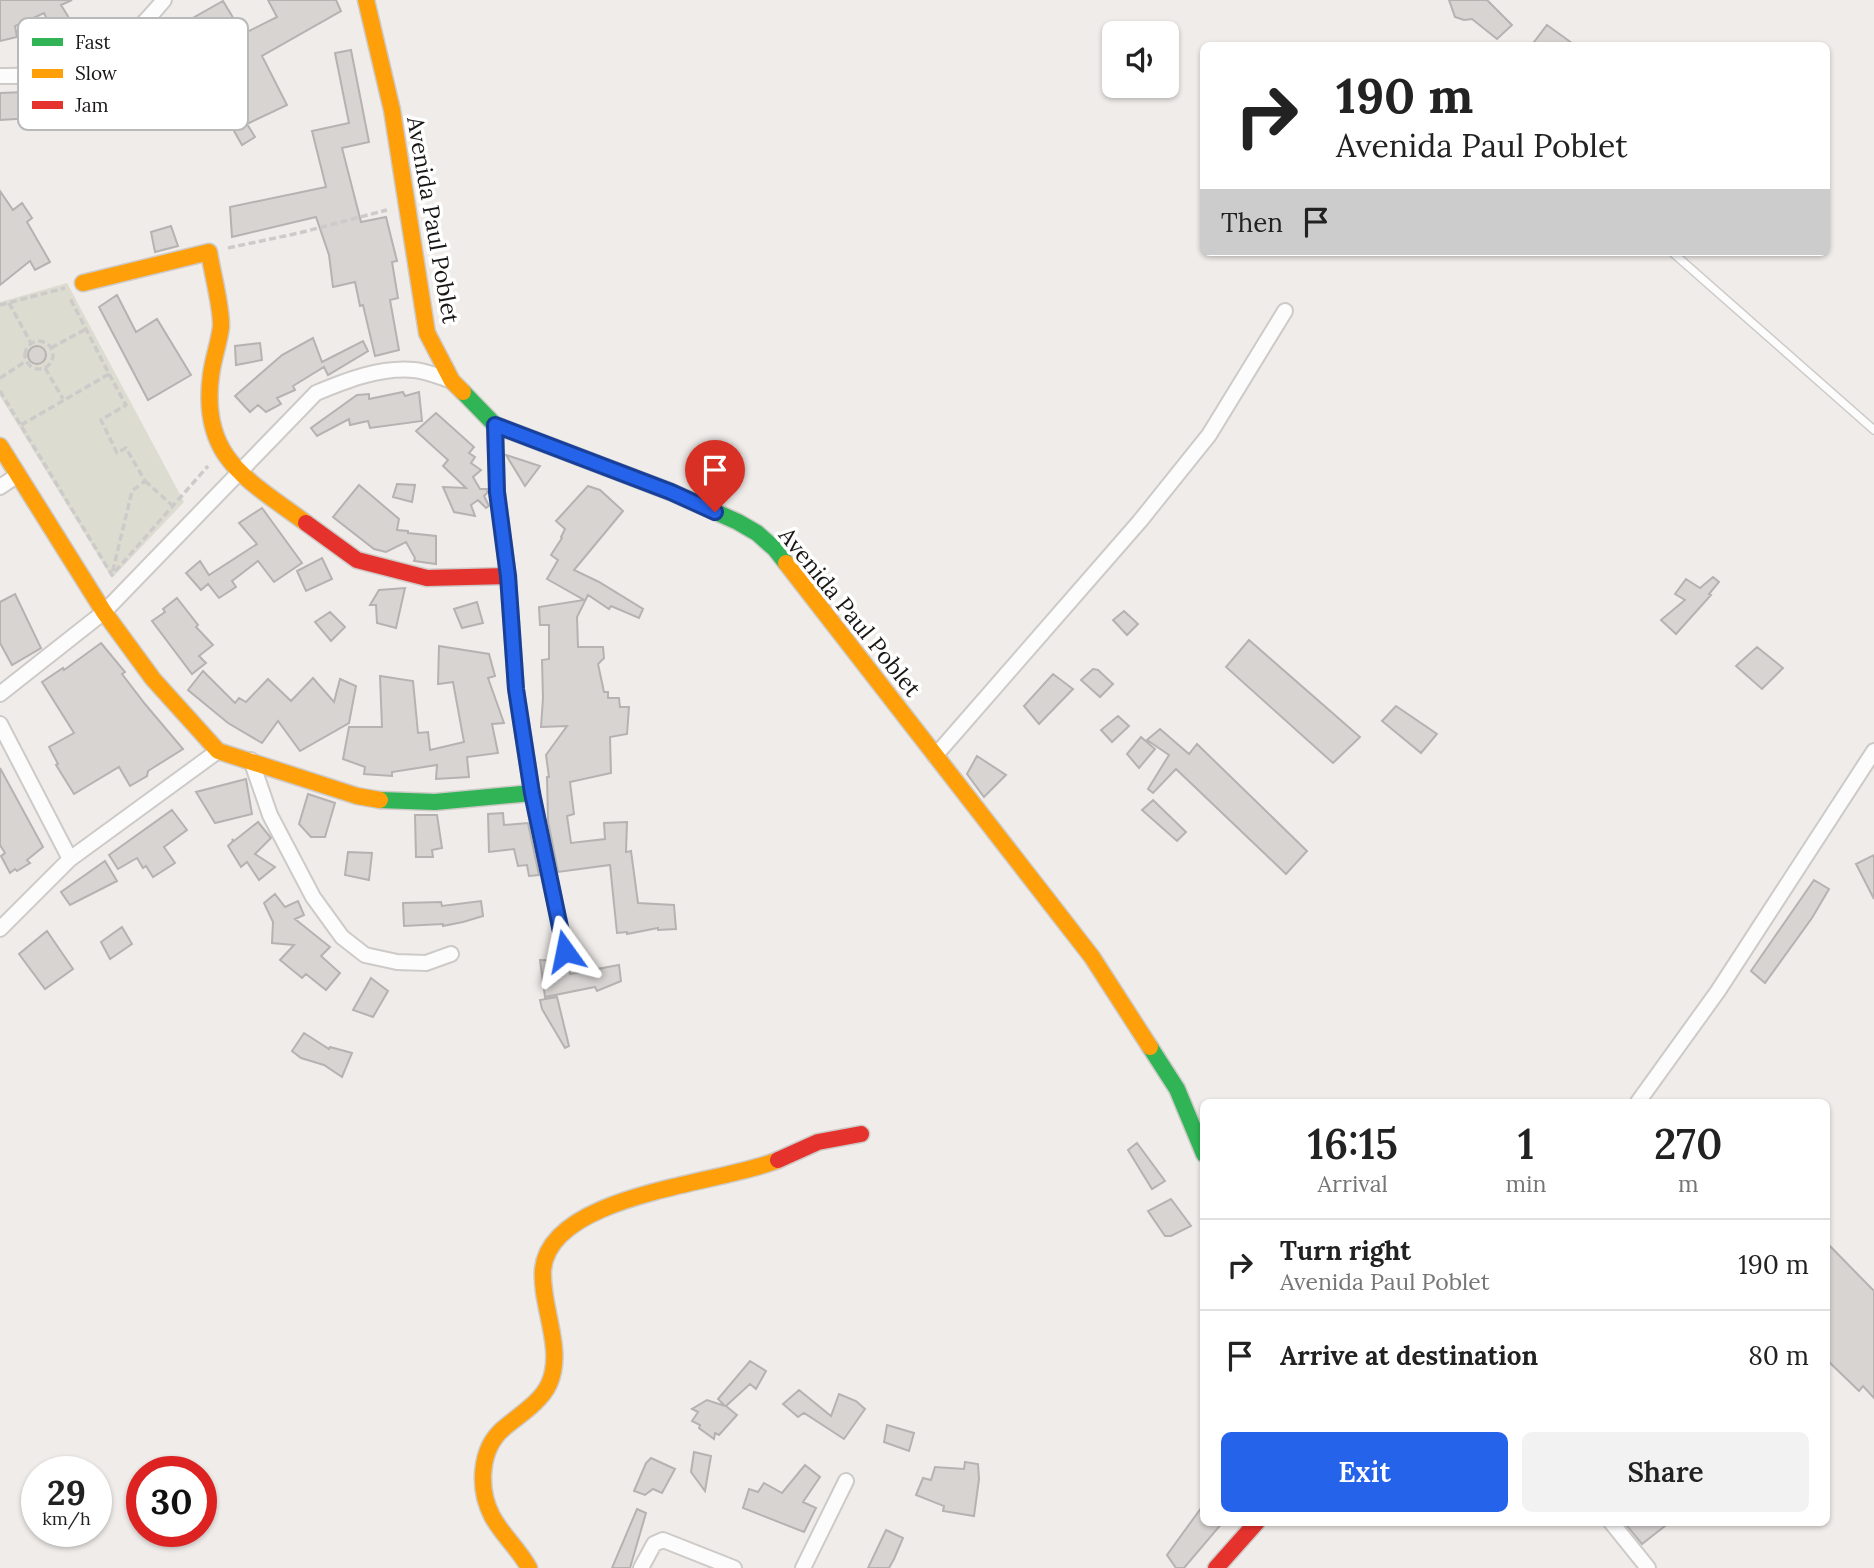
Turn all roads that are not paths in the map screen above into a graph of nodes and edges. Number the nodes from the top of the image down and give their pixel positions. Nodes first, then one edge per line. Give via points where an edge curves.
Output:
1 (164, 0) edge
2 (366, 0) edge
3 (147, 18) edge
4 (18, 75) edge
5 (0, 76) edge
6 (1677, 256) edge
7 (83, 283) dead end
8 (1285, 311) dead end
9 (452, 381) junction
10 (495, 425) junction
11 (1874, 430) edge
12 (0, 446) edge
13 (239, 472) junction
14 (18, 475) junction
15 (0, 487) edge
16 (508, 576) junction
17 (104, 612) junction
18 (0, 694) edge
19 (0, 724) edge
20 (218, 751) junction
21 (1874, 751) edge
22 (935, 756) junction
23 (251, 760) junction
24 (532, 793) junction
25 (70, 859) junction
26 (0, 929) edge
27 (565, 951) dead end
28 (451, 954) dead end
29 (1640, 1099) edge
30 (861, 1134) dead end
31 (1200, 1144) edge
32 (846, 1482) dead end
33 (1253, 1526) edge
34 (1614, 1526) edge
35 (727, 1567) edge
36 (529, 1568) edge
37 (641, 1568) edge
38 (803, 1568) edge
39 (1216, 1568) edge
40 (1648, 1568) edge

1 - 3 street
2 - 9 street, Avenida Paul Poblet via 391,110 427,333
4 - 5 street
6 - 11 lane
7 - 13 street via 209,252 221,325 211,375 212,430
8 - 22 street via 1209,435
9 - 10 street, Avenida Paul Poblet
9 - 13 street via 416,370 386,370 316,393
10 - 16 street via 497,492
10 - 22 street, Avenida Paul Poblet via 671,492 757,533 775,549
12 - 14 street
13 - 16 street via 357,560 427,578
13 - 17 street
14 - 15 street
14 - 17 street
16 - 24 street via 516,689
17 - 18 street
17 - 20 street via 153,680
19 - 25 street
20 - 23 street
20 - 25 street
21 - 29 street via 1718,990
22 - 31 street, Avenida Paul Poblet via 1092,957 1177,1089
23 - 24 street via 357,796 394,802
23 - 28 street via 270,815 313,897 342,937 365,955 397,962 426,963
24 - 27 street
25 - 26 street
30 - 36 street via 827,1138 774,1163 612,1204 569,1227 547,1253 543,1278 553,1365 549,1384 492,1438 483,1457 492,1517
32 - 38 street
33 - 39 street
34 - 40 street
35 - 37 street via 663,1540 654,1544

